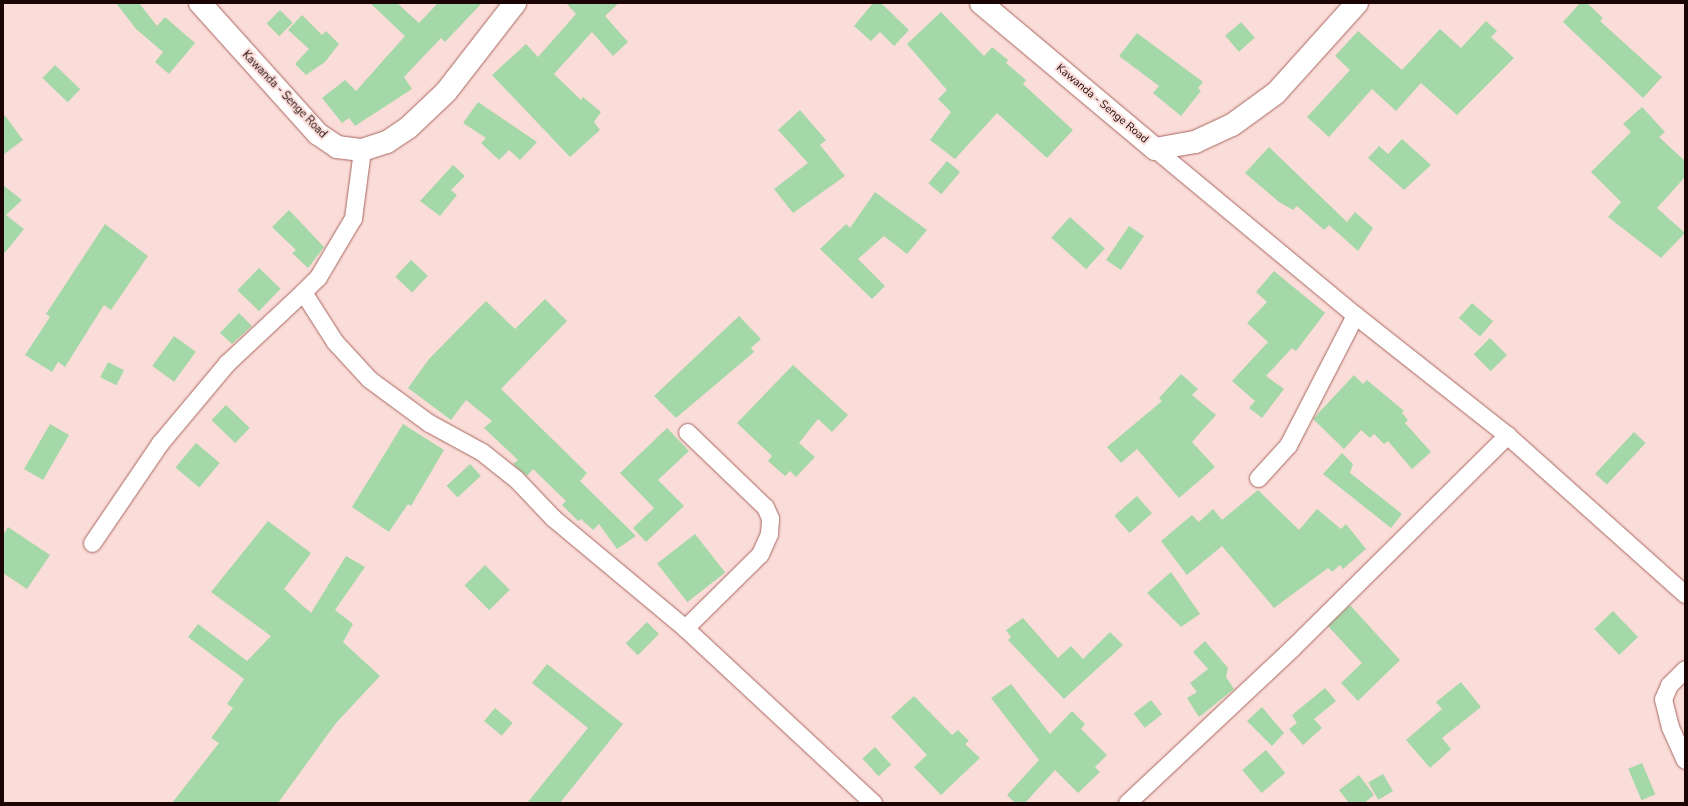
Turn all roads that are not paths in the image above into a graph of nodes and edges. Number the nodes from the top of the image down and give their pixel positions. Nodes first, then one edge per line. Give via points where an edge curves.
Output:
1 (200, 3) edge
2 (515, 3) edge
3 (981, 3) edge
4 (1358, 3) edge
5 (1155, 149) junction
6 (362, 150) junction
7 (303, 292) junction
8 (1355, 315) junction
9 (687, 432) dead end
10 (1507, 435) junction
11 (1258, 478) dead end
12 (92, 543) dead end
13 (1685, 594) edge
14 (685, 628) junction
15 (1685, 669) edge
16 (1685, 760) edge
17 (873, 803) edge
18 (1127, 803) edge

1 - 6 street, Kawanda - Senge Road via 318,134 337,147
2 - 6 street, Kawanda - Senge Road via 446,92 408,128 386,142
3 - 5 street, Kawanda - Senge Road
4 - 5 street, Kawanda - Senge Road via 1276,92 1232,125 1195,142
5 - 8 street
6 - 7 street via 353,218 318,277
7 - 12 street via 222,369 160,444
7 - 14 street via 335,342 369,379 429,423 493,461 516,479 552,518
8 - 10 street
8 - 11 street via 1288,445
9 - 14 street via 765,507 770,518 769,534 760,554
10 - 13 street
10 - 18 street via 1292,648
14 - 17 street
15 - 16 street via 1669,685 1664,699 1670,727

